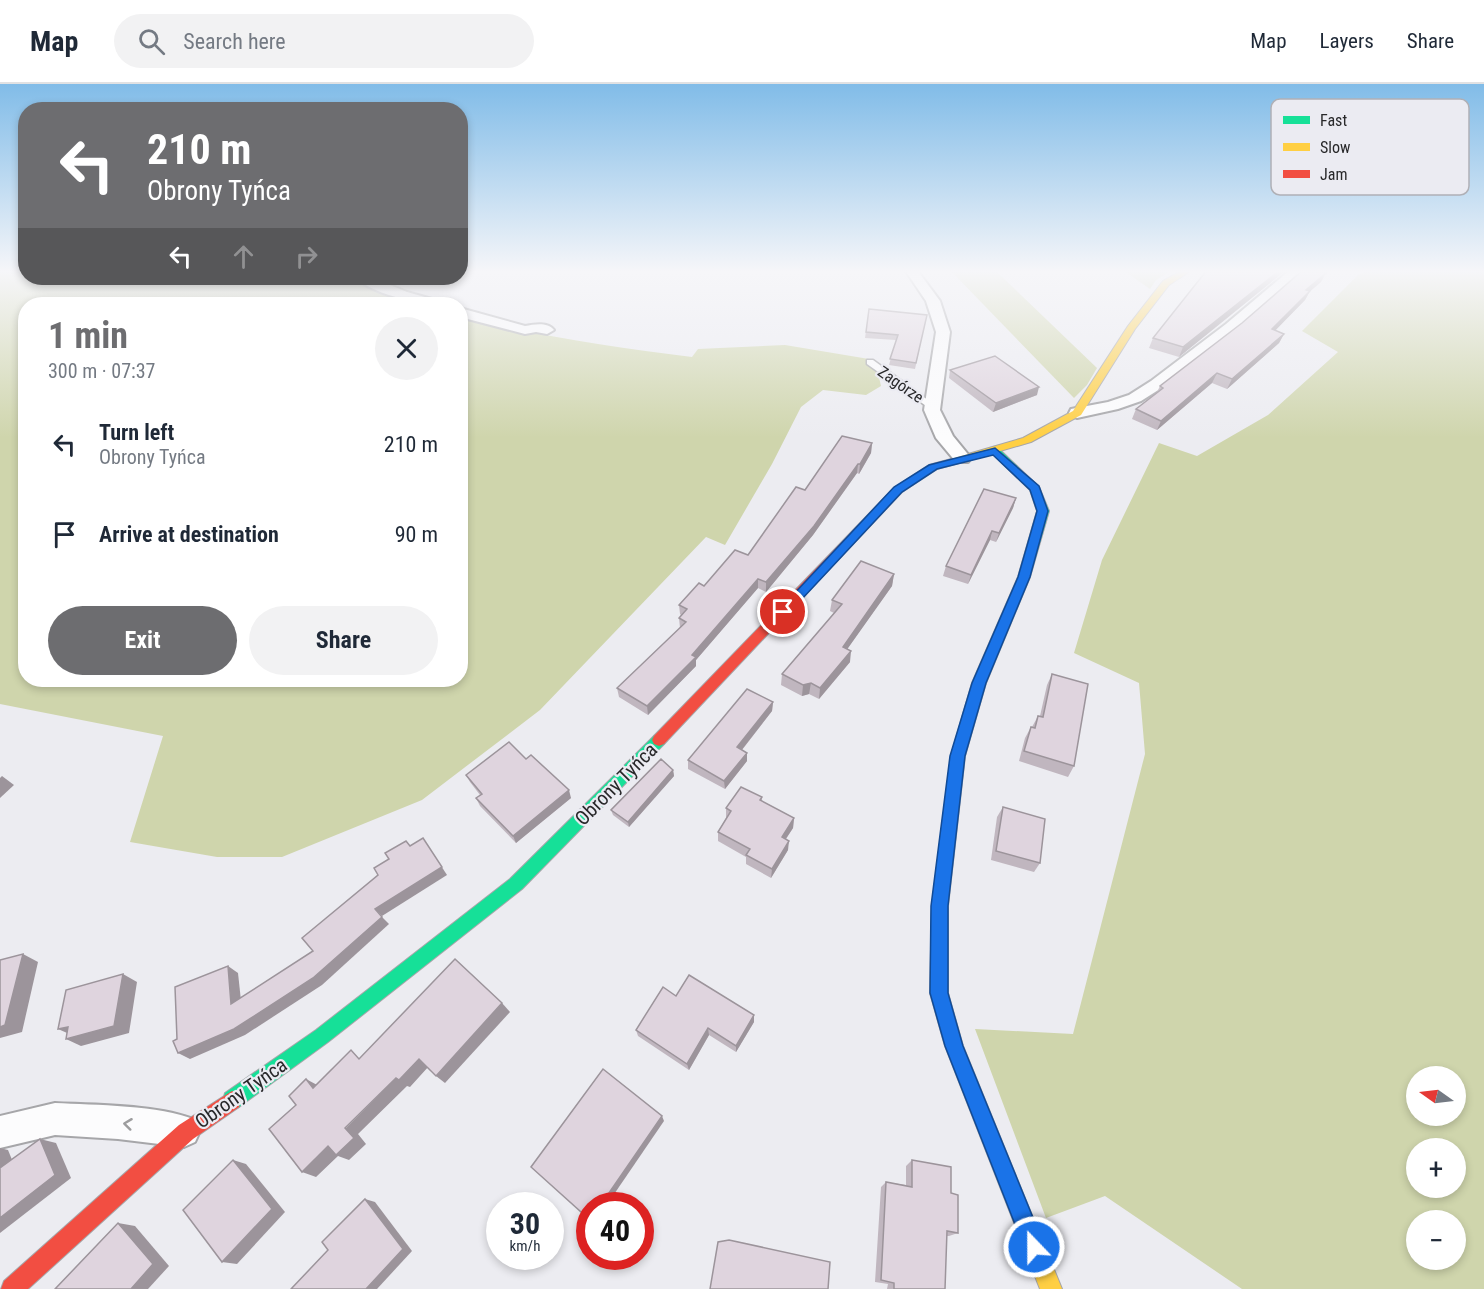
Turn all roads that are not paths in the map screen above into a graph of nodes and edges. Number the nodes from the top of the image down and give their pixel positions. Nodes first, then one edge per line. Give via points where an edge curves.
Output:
1 (511, 326) edge
2 (941, 326) edge
3 (1133, 326) edge
4 (1232, 326) edge
5 (547, 330) dead end
6 (870, 362) dead end
7 (932, 406) junction
8 (1077, 412) junction
9 (995, 451) junction
10 (962, 458) junction
11 (186, 1131) junction
12 (0, 1132) edge
13 (12, 1289) edge
14 (1051, 1289) edge

1 - 5 street
2 - 7 street
3 - 8 street, Obrony Tyńca
4 - 8 street via 1135,398
6 - 7 lane, Zagórze
7 - 10 street via 945,438
8 - 9 street, Obrony Tyńca via 1027,441
9 - 10 street, Obrony Tyńca
9 - 14 street via 1035,489 1043,511 1024,577 979,683 958,756 940,906 939,993 954,1046
10 - 11 street, Obrony Tyńca via 933,467 898,490 516,884 322,1036
11 -> 12 street via 55,1119
11 - 13 street, Obrony Tyńca

